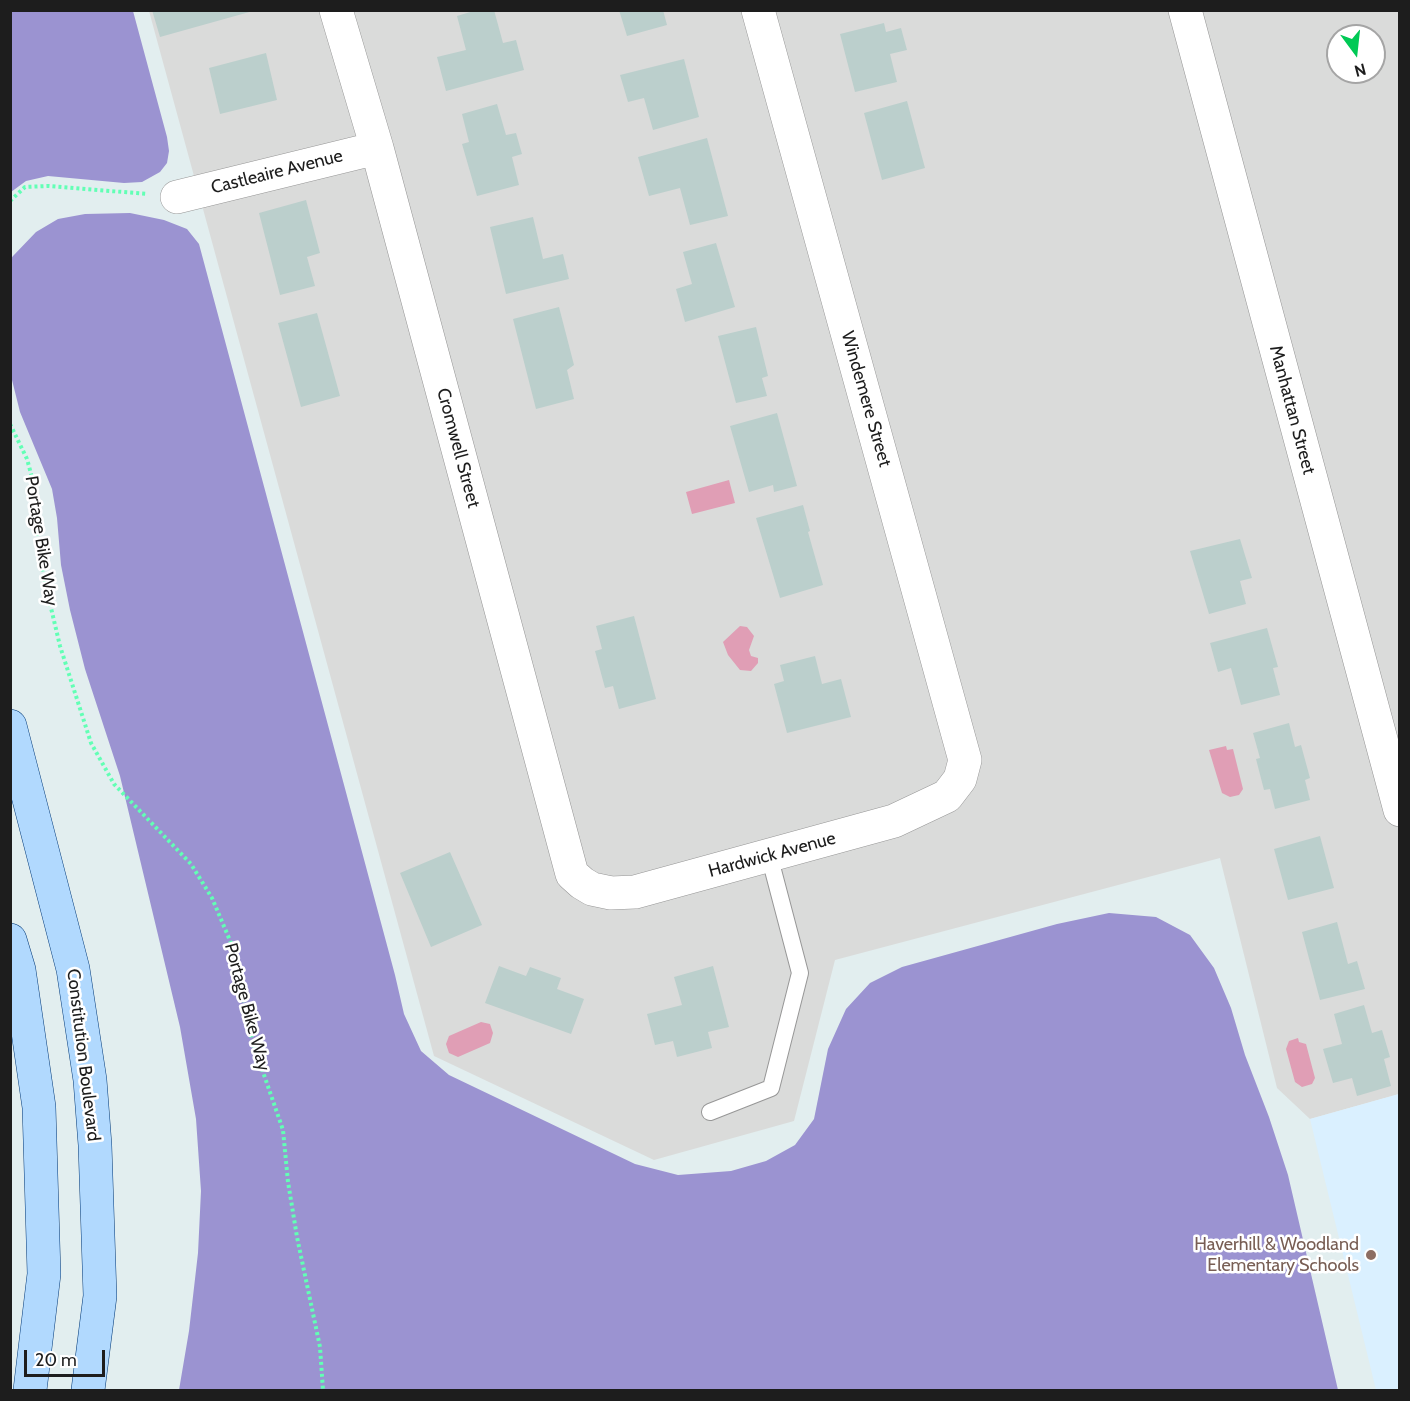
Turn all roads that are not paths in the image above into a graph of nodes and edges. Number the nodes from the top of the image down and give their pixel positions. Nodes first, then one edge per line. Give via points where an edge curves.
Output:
1 (336, 10) edge
2 (758, 10) edge
3 (1185, 10) edge
4 (377, 148) junction
5 (177, 197) road end
6 (10, 726) edge
7 (954, 787) joint
8 (1400, 810) edge
9 (769, 855) junction
10 (582, 883) joint
11 (10, 940) edge
12 (710, 1112) dead end
13 (30, 1390) edge
14 (88, 1390) edge

1 - 4 street, Cromwell Street
2 - 7 street, Windemere Street via 962,743 965,760
3 - 8 street, Manhattan Street
4 - 5 street, Castleaire Avenue
4 - 10 street, Cromwell Street via 572,873
6 - 14 street, Constitution Boulevard via 73,969 90,1080 100,1296
7 - 9 street, Hardwick Avenue via 946,796 894,821
9 - 10 street, Hardwick Avenue via 635,892 611,893
9 - 12 lane via 800,973 771,1088
11 - 13 street via 19,970 39,1107 44,1274

